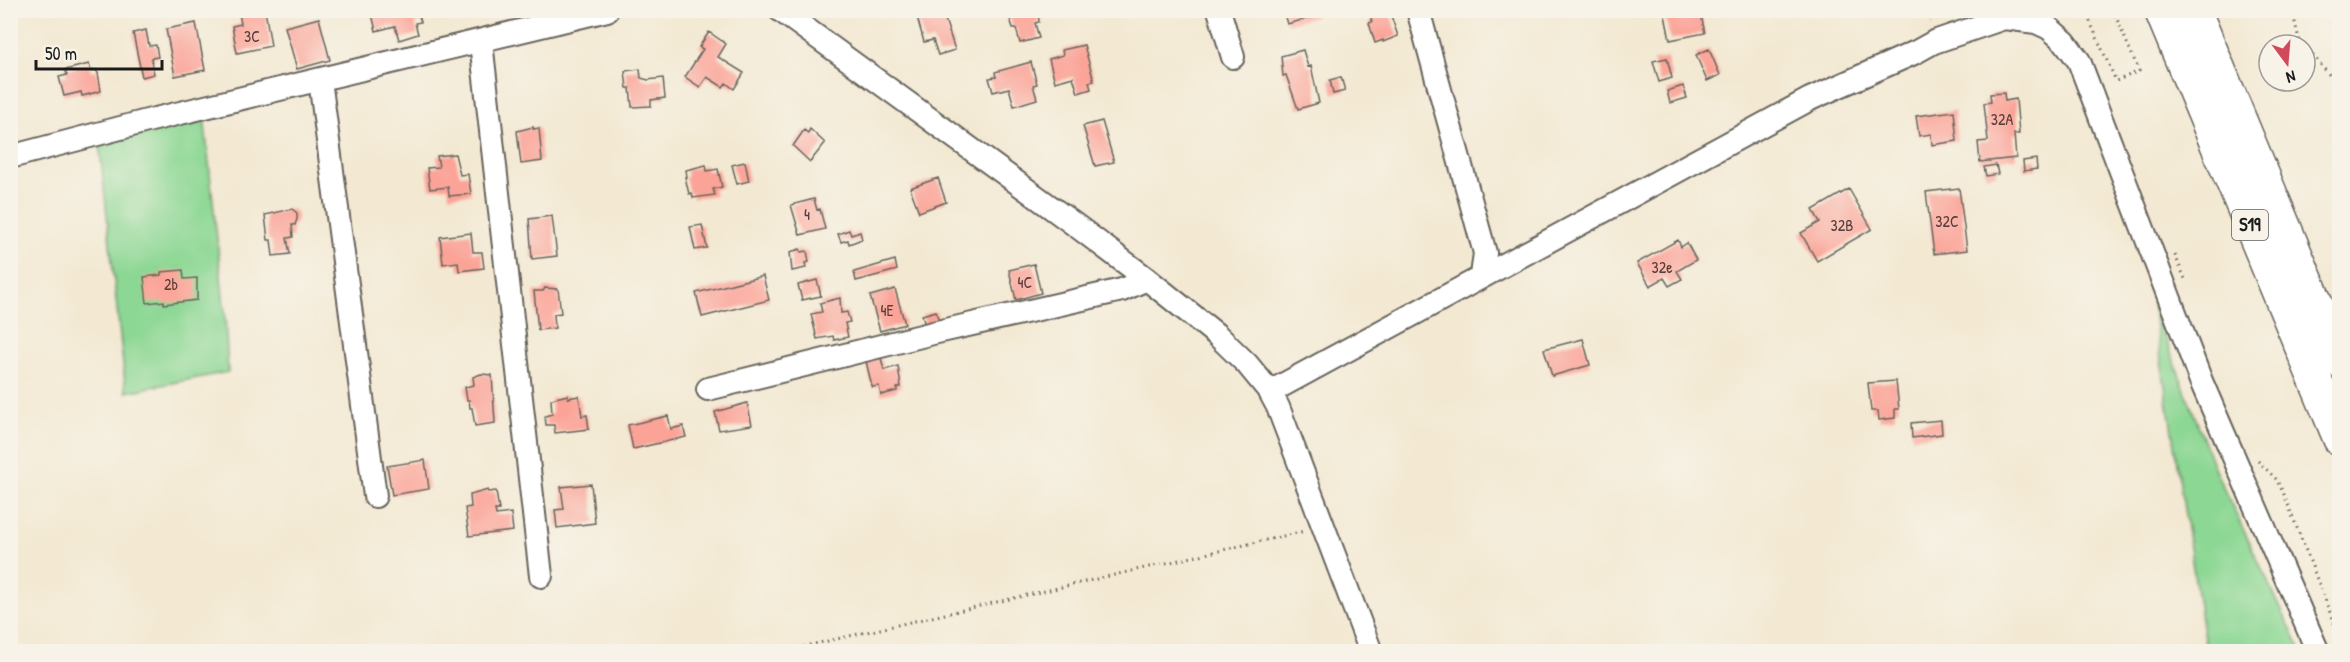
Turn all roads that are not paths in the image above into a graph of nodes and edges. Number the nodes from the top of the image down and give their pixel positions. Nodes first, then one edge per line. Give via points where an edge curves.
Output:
1 (607, 10) edge
2 (780, 10) edge
3 (1219, 10) edge
4 (1418, 10) edge
5 (2161, 10) edge
6 (2194, 10) edge
7 (481, 42) junction
8 (1233, 57) dead end
9 (320, 80) junction
10 (10, 157) edge
11 (1482, 276) junction
12 (1147, 279) junction
13 (2340, 361) edge
14 (708, 389) dead end
15 (1270, 392) junction
16 (2340, 439) edge
17 (375, 496) dead end
18 (541, 576) dead end
19 (1371, 651) edge
20 (2318, 651) edge

1 - 7 street
2 - 12 street
3 - 8 street
4 - 11 street via 1485,253
5 - 16 highway, S19
6 - 13 highway, S19
7 - 9 street
7 - 18 street
9 - 10 street
9 - 17 street
11 - 15 street
11 - 20 street via 1810,99 1934,42 2004,18 2036,22 2065,42 2079,62 2201,381
12 - 14 street via 1122,290
12 - 15 street via 1217,335
15 - 19 street

